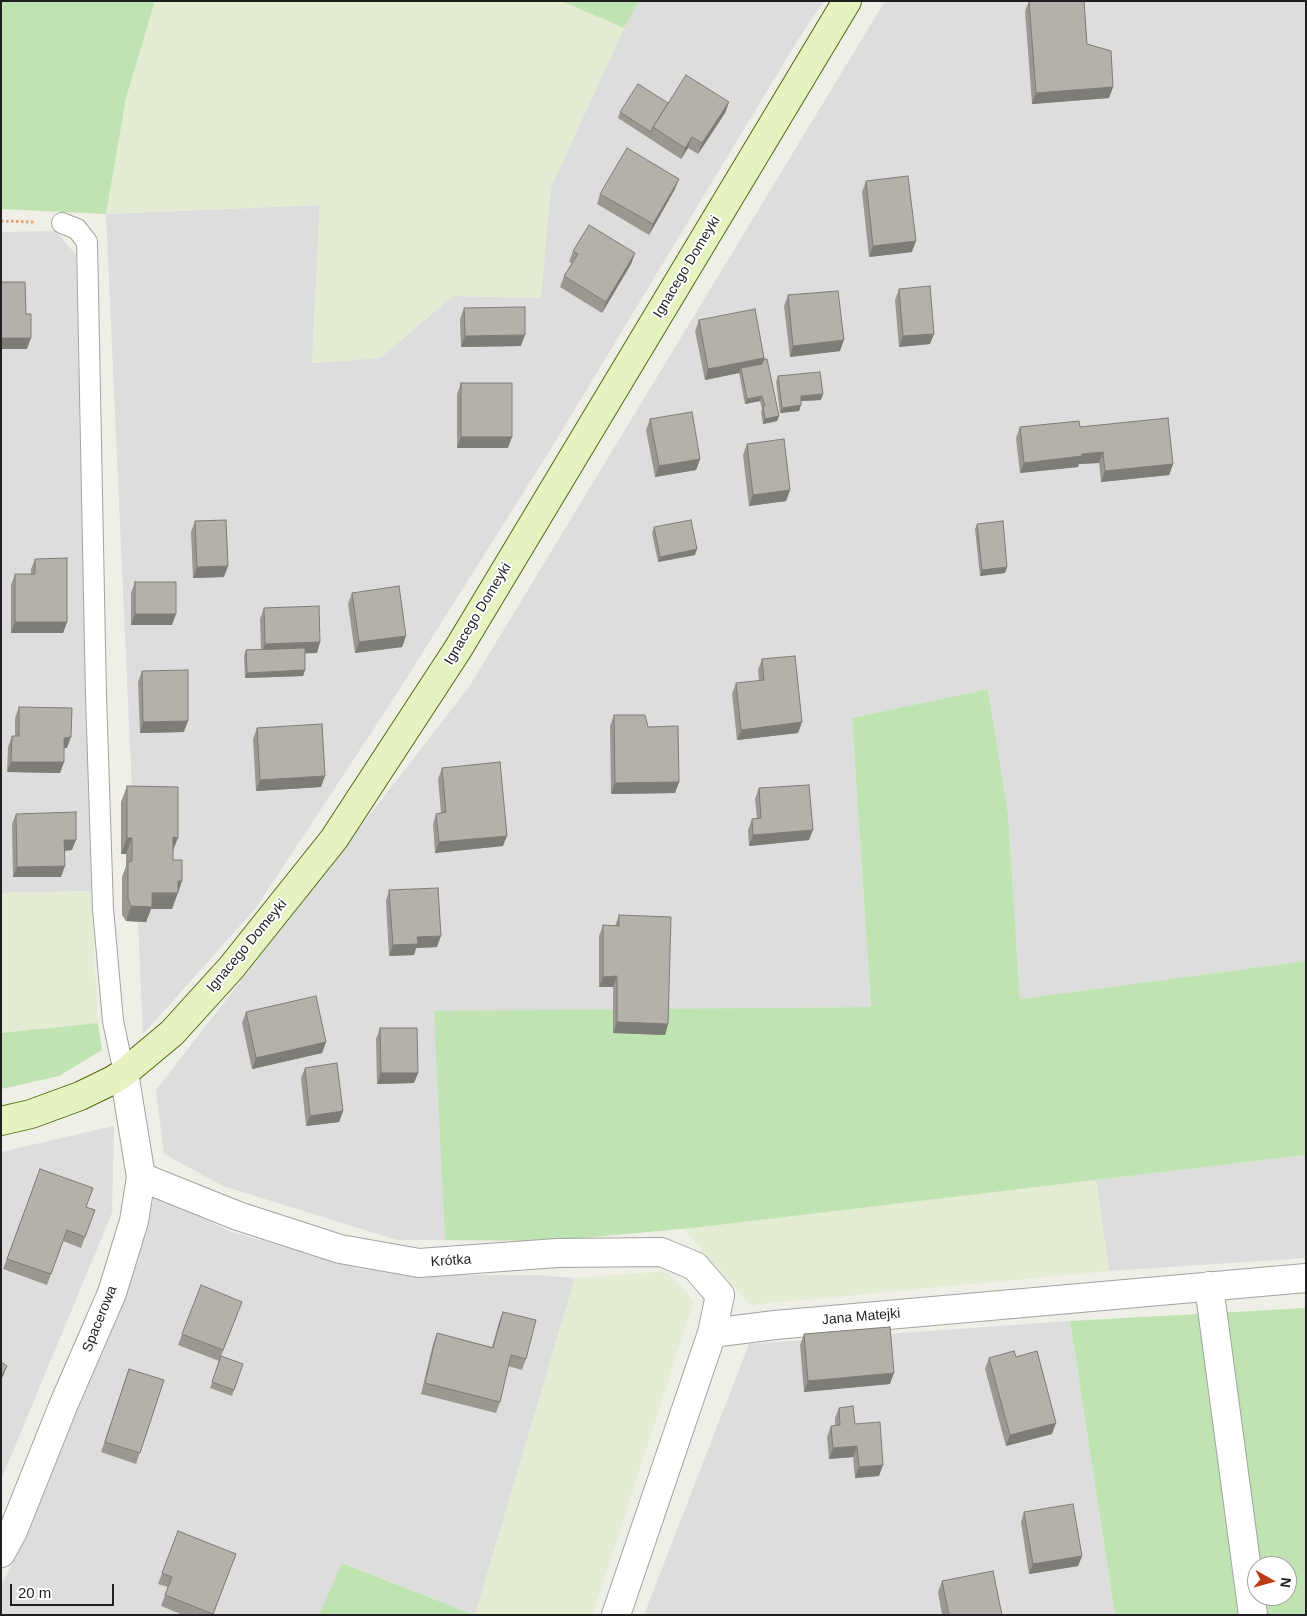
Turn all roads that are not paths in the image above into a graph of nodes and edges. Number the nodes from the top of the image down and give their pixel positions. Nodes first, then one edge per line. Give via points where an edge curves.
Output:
1 (847, 1) edge
2 (62, 223) dead end
3 (124, 1073) junction
4 (1, 1121) edge
5 (141, 1177) junction
6 (1306, 1278) edge
7 (1209, 1286) junction
8 (712, 1333) junction
9 (1, 1553) edge
10 (616, 1615) edge
11 (1254, 1615) edge

1 - 3 street, Ignacego Domeyki via 458,649 334,839 231,968 172,1033
2 - 3 lane via 77,229 87,242 96,696 104,909 113,1021
3 - 4 street, Ignacego Domeyki via 80,1096
3 - 5 street, Spacerowa
5 - 8 street, Krótka via 238,1216 340,1249 418,1263 557,1253 661,1252 695,1266 720,1295
5 - 9 street, Spacerowa via 134,1221 112,1293
6 - 7 street, Jana Matejki
7 - 8 street, Jana Matejki
7 - 11 street
8 - 10 street

